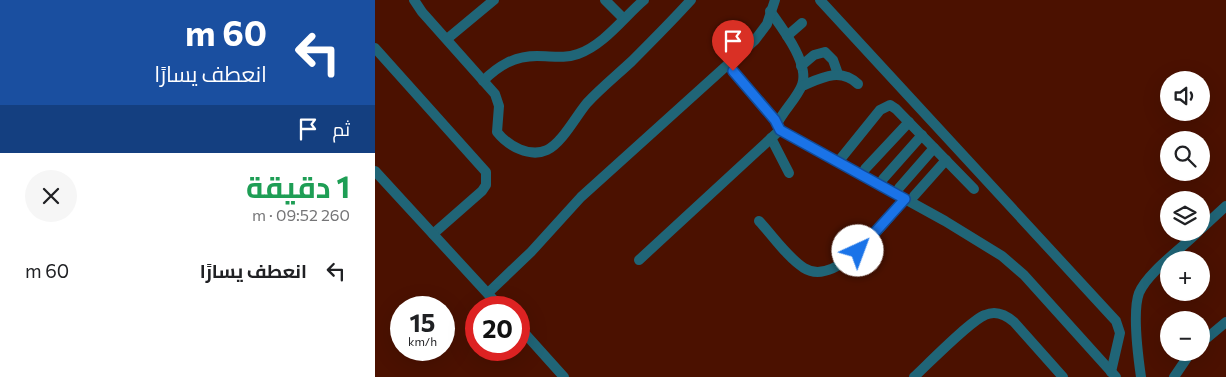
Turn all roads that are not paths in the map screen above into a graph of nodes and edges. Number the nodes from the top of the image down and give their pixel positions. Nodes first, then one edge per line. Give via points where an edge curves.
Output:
1 (414, 0) edge
2 (494, 0) edge
3 (605, 0) edge
4 (644, 0) edge
5 (691, 0) edge
6 (775, 0) edge
7 (820, 0) edge
8 (770, 11) junction
9 (623, 18) junction
10 (801, 23) dead end
11 (787, 36) junction
12 (447, 39) junction
13 (375, 48) edge
14 (801, 66) junction
15 (733, 71) dead end
16 (838, 74) junction
17 (483, 81) junction
18 (858, 84) dead end
19 (802, 86) junction
20 (909, 122) junction
21 (778, 127) junction
22 (922, 135) junction
23 (771, 138) junction
24 (934, 148) junction
25 (946, 160) junction
26 (838, 162) junction
27 (865, 169) dead end
28 (375, 171) edge
29 (789, 173) dead end
30 (883, 179) dead end
31 (899, 188) dead end
32 (974, 189) dead end
33 (910, 197) junction
34 (1226, 206) edge
35 (759, 221) dead end
36 (1210, 221) edge
37 (433, 234) junction
38 (1189, 241) edge
39 (639, 260) dead end
40 (488, 293) junction
41 (491, 296) edge
42 (1226, 322) edge
43 (1210, 336) edge
44 (530, 339) edge
45 (1186, 361) edge
46 (1114, 374) edge
47 (1178, 375) edge
48 (564, 377) edge
49 (914, 377) edge
50 (1063, 377) edge
51 (1141, 377) edge

1 - 12 lane
2 - 12 lane
3 - 9 lane
4 - 9 lane
5 - 17 lane via 587,103 549,149 527,152 502,138 496,125 499,106
6 - 8 lane
7 - 46 lane via 1116,321 1119,333
8 - 11 lane
8 - 40 lane via 764,30 755,40 581,197
9 - 17 lane via 592,47 580,53 553,58 522,57 494,70
10 - 11 lane
11 - 14 lane
12 - 17 lane
13 - 37 lane via 482,166 488,177 482,191
14 - 16 lane via 814,55 825,52 833,60
14 - 19 lane
15 - 21 lane
16 - 18 lane
16 - 19 lane
19 - 21 lane
20 - 22 lane
20 - 26 lane via 893,106 883,107
20 - 27 lane
21 - 23 lane
21 - 26 lane
22 - 24 lane
22 - 30 lane
23 - 29 lane
23 - 39 lane
24 - 25 lane
24 - 31 lane
25 - 32 lane
25 - 33 lane
26 - 33 lane
28 - 37 lane
33 - 35 lane via 858,251 827,272 804,268
33 - 46 lane via 1010,262
34 - 36 lane
37 - 40 lane
38 - 51 lane via 1140,291 1137,312
40 - 41 lane
42 - 43 lane
44 - 48 lane
45 - 47 lane
49 - 50 lane via 978,320 993,313 1008,316

